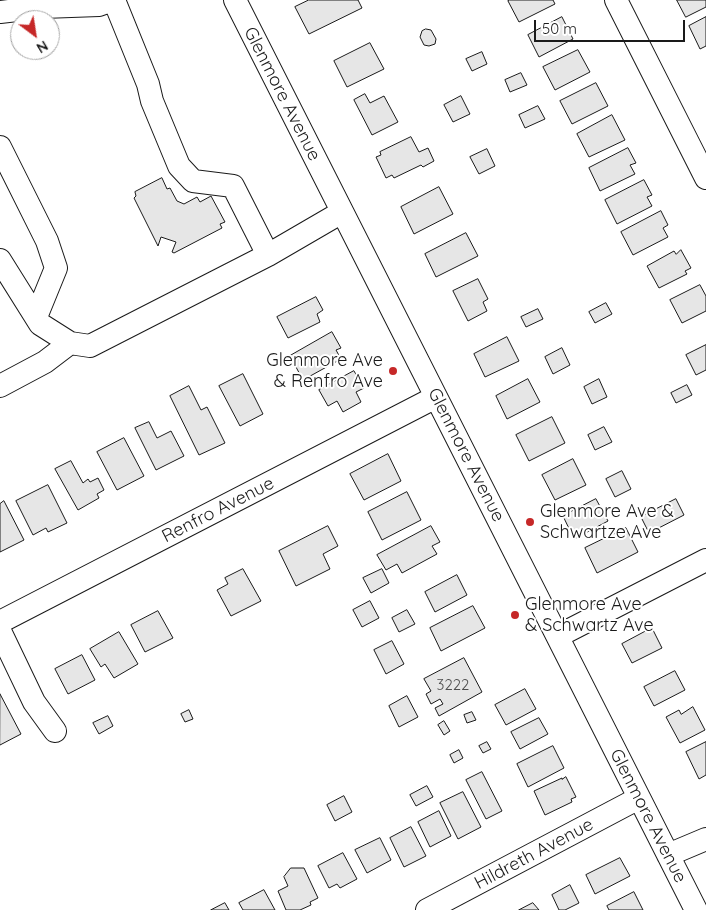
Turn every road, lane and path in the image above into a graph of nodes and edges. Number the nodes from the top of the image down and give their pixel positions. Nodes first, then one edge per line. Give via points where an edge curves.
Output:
1 (113, 0) edge
2 (235, 0) edge
3 (616, 0) edge
4 (0, 12) edge
5 (0, 147) edge
6 (706, 178) edge
7 (342, 212) junction
8 (268, 255) junction
9 (0, 260) edge
10 (36, 317) junction
11 (70, 344) junction
12 (0, 386) edge
13 (436, 397) junction
14 (706, 560) edge
15 (0, 622) edge
16 (0, 631) edge
17 (558, 636) junction
18 (55, 731) dead end
19 (639, 798) junction
20 (706, 839) edge
21 (668, 855) junction
22 (427, 910) edge
23 (696, 910) edge

1 - 4 street via 99,5
1 - 8 street via 179,166 193,181 233,186
2 - 7 street, Glenmore Avenue
3 - 6 street
5 - 10 street via 56,268
7 - 8 street
7 - 13 street, Glenmore Avenue
8 - 11 street via 90,346
9 - 10 street
10 - 11 street via 40,324
11 - 12 street via 45,362
13 - 15 street, Renfro Avenue
13 - 17 street, Glenmore Avenue
14 - 17 street
16 - 18 street via 34,702
17 - 19 street, Glenmore Avenue
19 - 21 street, Glenmore Avenue
19 - 22 street, Hildreth Avenue
20 - 21 street
21 - 23 street, Glenmore Avenue

